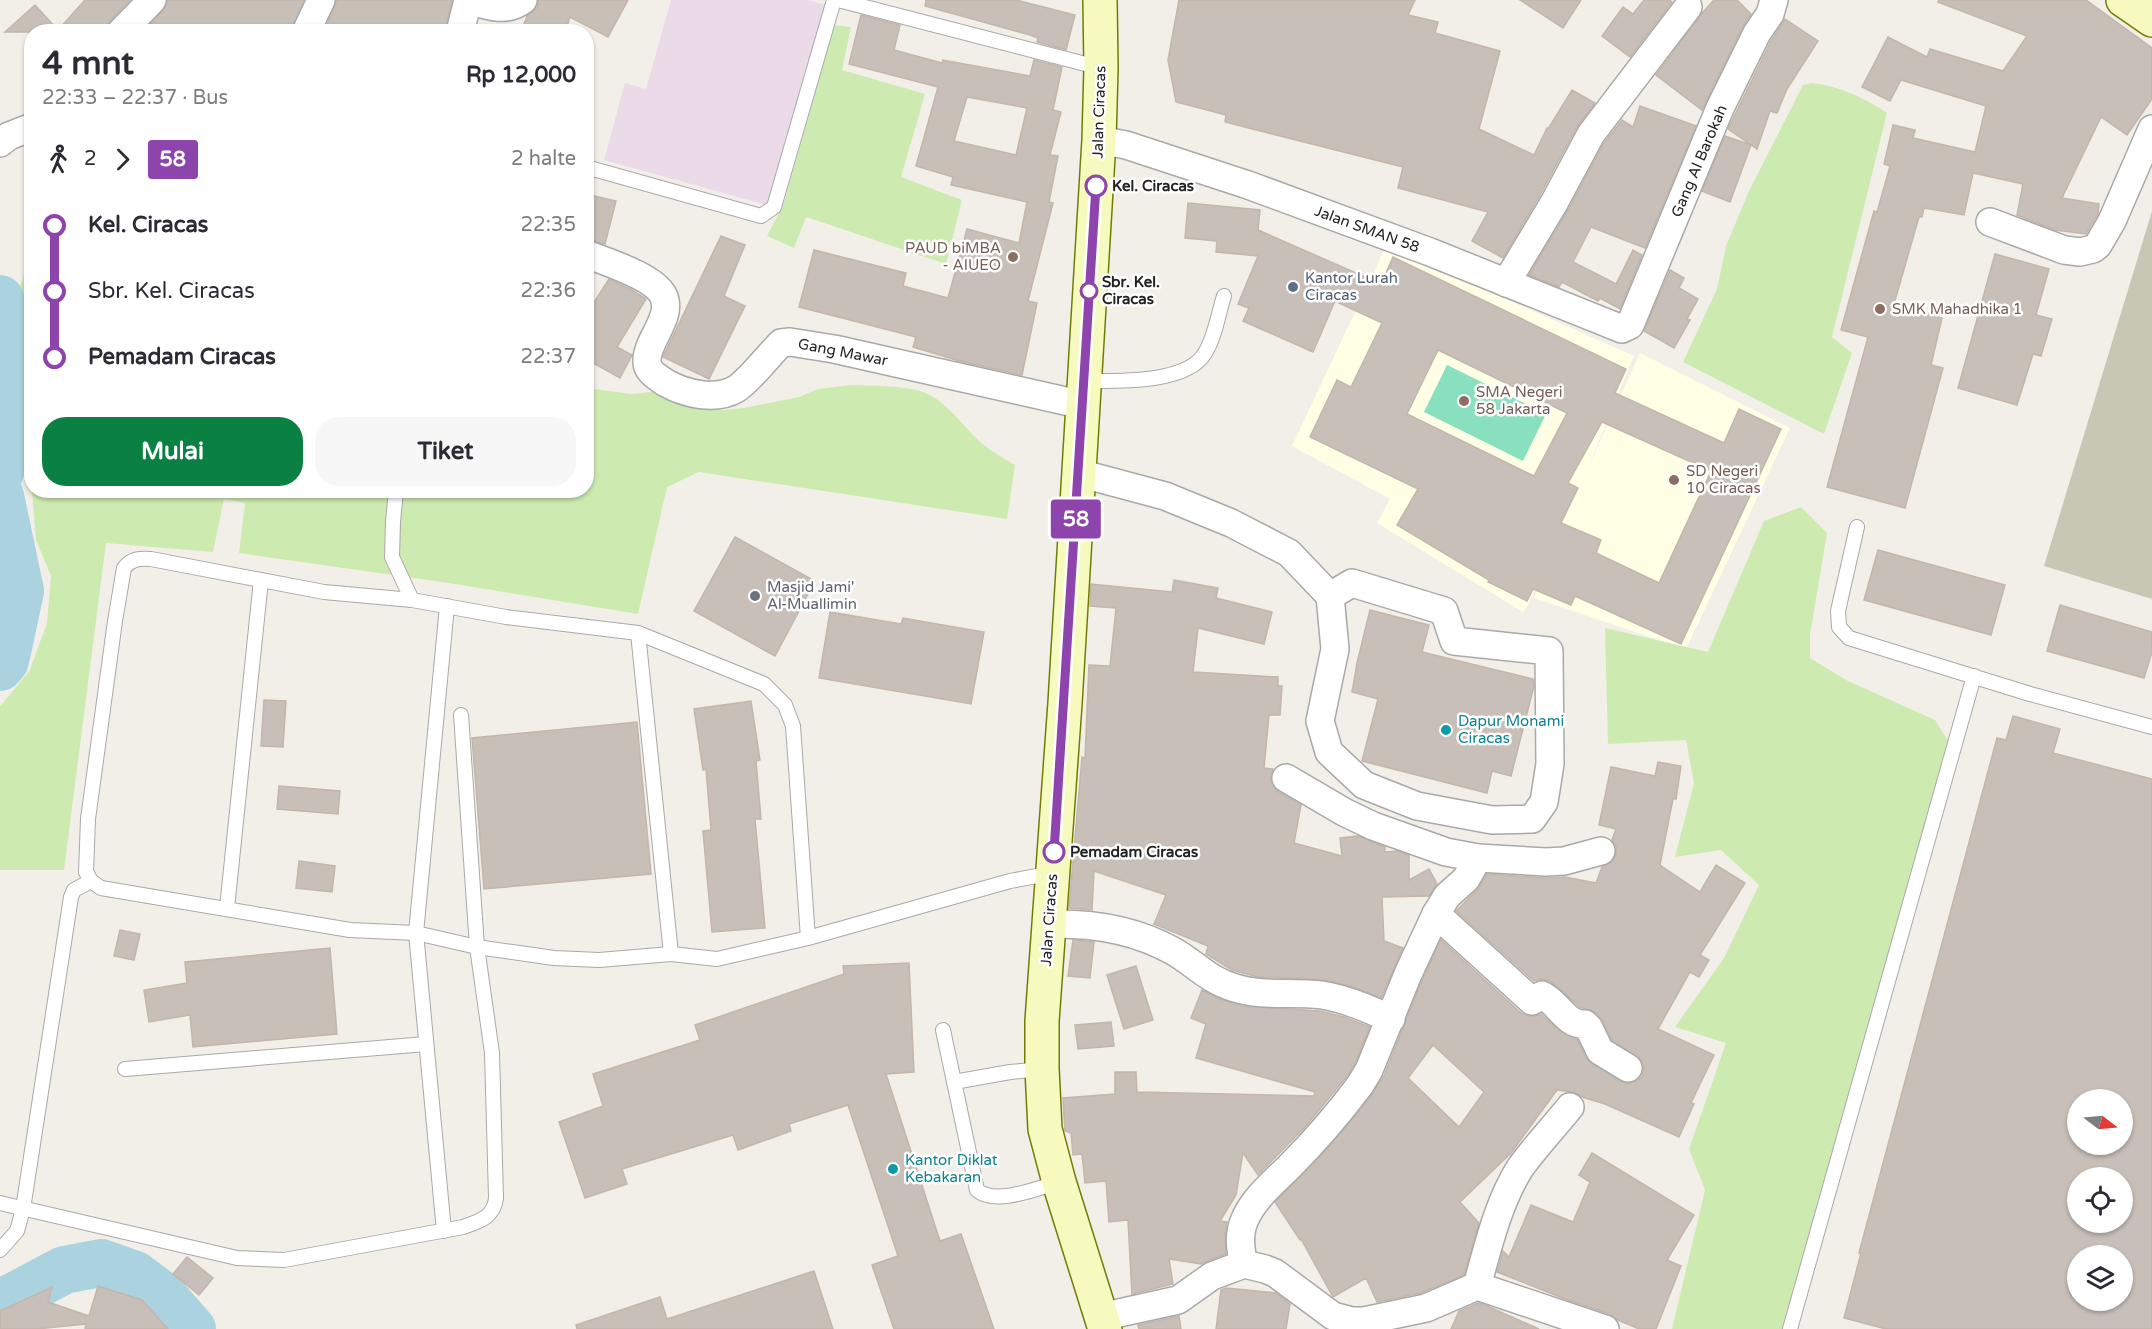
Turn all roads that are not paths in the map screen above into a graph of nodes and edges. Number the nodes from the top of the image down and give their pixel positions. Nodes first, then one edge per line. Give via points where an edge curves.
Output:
1 (152, 0) edge
2 (321, 0) edge
3 (469, 0) edge
4 (523, 0) edge
5 (834, 0) edge
6 (838, 0) edge
7 (1100, 0) edge
8 (2123, 0) edge
9 (1766, 5) edge
10 (1688, 7) dead end
11 (2152, 20) edge
12 (129, 24) edge
13 (310, 24) edge
14 (462, 24) edge
15 (1101, 68) junction
16 (2152, 129) edge
17 (24, 130) edge
18 (1099, 140) junction
19 (0, 143) edge
20 (594, 169) edge
21 (1990, 222) dead end
22 (594, 257) edge
23 (1506, 284) junction
24 (1224, 297) dead end
25 (1630, 325) joint
26 (1084, 393) junction
27 (1079, 473) junction
28 (395, 498) edge
29 (1857, 526) dead end
30 (261, 580) junction
31 (1330, 596) junction
32 (412, 600) junction
33 (447, 606) junction
34 (638, 633) junction
35 (1974, 676) junction
36 (461, 715) dead end
37 (2152, 727) edge
38 (1286, 778) dead end
39 (1601, 851) dead end
40 (1478, 858) junction
41 (1053, 873) junction
42 (91, 881) junction
43 (227, 908) junction
44 (1436, 914) junction
45 (1049, 924) junction
46 (416, 933) junction
47 (808, 938) junction
48 (477, 946) junction
49 (671, 954) junction
50 (1391, 1019) junction
51 (943, 1030) dead end
52 (426, 1044) junction
53 (1628, 1068) dead end
54 (125, 1069) dead end
55 (1042, 1070) junction
56 (954, 1082) junction
57 (1570, 1107) dead end
58 (1059, 1182) junction
59 (0, 1203) edge
60 (24, 1209) junction
61 (444, 1231) junction
62 (0, 1250) edge
63 (1244, 1264) junction
64 (1477, 1286) junction
65 (1103, 1323) edge
66 (1358, 1325) edge
67 (1794, 1328) edge
68 (1605, 1329) edge

1 - 12 street
2 - 13 street
3 - 4 street via 495,8 515,6
3 - 14 street
5 - 20 lane via 774,207 760,216
6 - 15 lane
7 - 15 street, Jalan Ciracas
8 - 11 street
9 - 25 street, Gang Al Barokah
10 - 23 street via 1591,134
15 - 18 street, Jalan Ciracas
16 - 21 street via 2112,220 2093,249 2064,250
17 - 19 street
18 - 23 street, Jalan SMAN 58 via 1126,145 1248,185
18 - 26 street, Jalan Ciracas
22 - 26 street, Gang Mawar via 650,282 662,293 664,317 646,358 648,369 689,393 722,394 737,388 781,343 790,342
23 - 25 street, Jalan SMAN 58 via 1617,328
24 - 26 lane via 1205,354 1195,365 1177,374
26 - 27 street, Jalan Ciracas
27 - 31 street via 1165,496 1231,523 1289,553
27 - 41 street, Jalan Ciracas
28 - 32 lane via 392,557
29 - 35 lane via 1839,599 1841,631 1853,639
30 - 32 lane via 324,592
30 - 42 lane via 151,559 138,558 124,568 88,819 86,872
30 - 43 lane
31 - 31 street via 1335,649 1320,721 1329,752 1364,785 1417,806 1492,820 1532,819 1544,802 1550,764 1549,651 1454,641 1444,611 1353,583
32 - 33 lane
33 - 34 lane
33 - 46 lane
34 - 47 lane via 764,684 785,705 793,726
34 - 49 lane
35 - 37 lane
35 - 67 lane
36 - 48 lane
38 - 40 street via 1373,826 1446,852
39 - 40 street via 1564,861
40 - 44 street
41 - 45 street, Jalan Ciracas
41 - 47 lane via 1010,881
42 - 43 lane via 110,891
42 - 60 lane via 74,890 70,897
43 - 46 lane via 350,930
44 - 50 street
44 - 53 street via 1532,1001 1542,995 1548,998 1577,1025 1585,1024 1600,1050
45 - 50 street via 1126,932 1175,952 1209,976 1236,988 1322,995
45 - 55 street, Jalan Ciracas
46 - 48 lane
46 - 52 lane
47 - 49 lane via 717,959
48 - 49 lane via 554,958 599,960
48 - 61 lane via 492,1053 495,1206 492,1213 476,1223
50 - 63 street via 1360,1085 1260,1196 1245,1219 1240,1232
51 - 56 lane
52 - 54 lane
52 - 61 lane
55 - 56 lane
55 - 58 street, Jalan Ciracas via 1043,1118
56 - 58 lane via 979,1192 1001,1197
57 - 64 street via 1513,1182
58 - 65 street, Jalan Ciracas
59 - 60 lane
60 - 61 lane via 237,1258 284,1260
60 - 62 lane via 17,1231
63 - 65 street via 1212,1276 1178,1300
63 - 66 street via 1275,1273 1332,1316
64 - 66 street via 1426,1308
64 - 68 street

